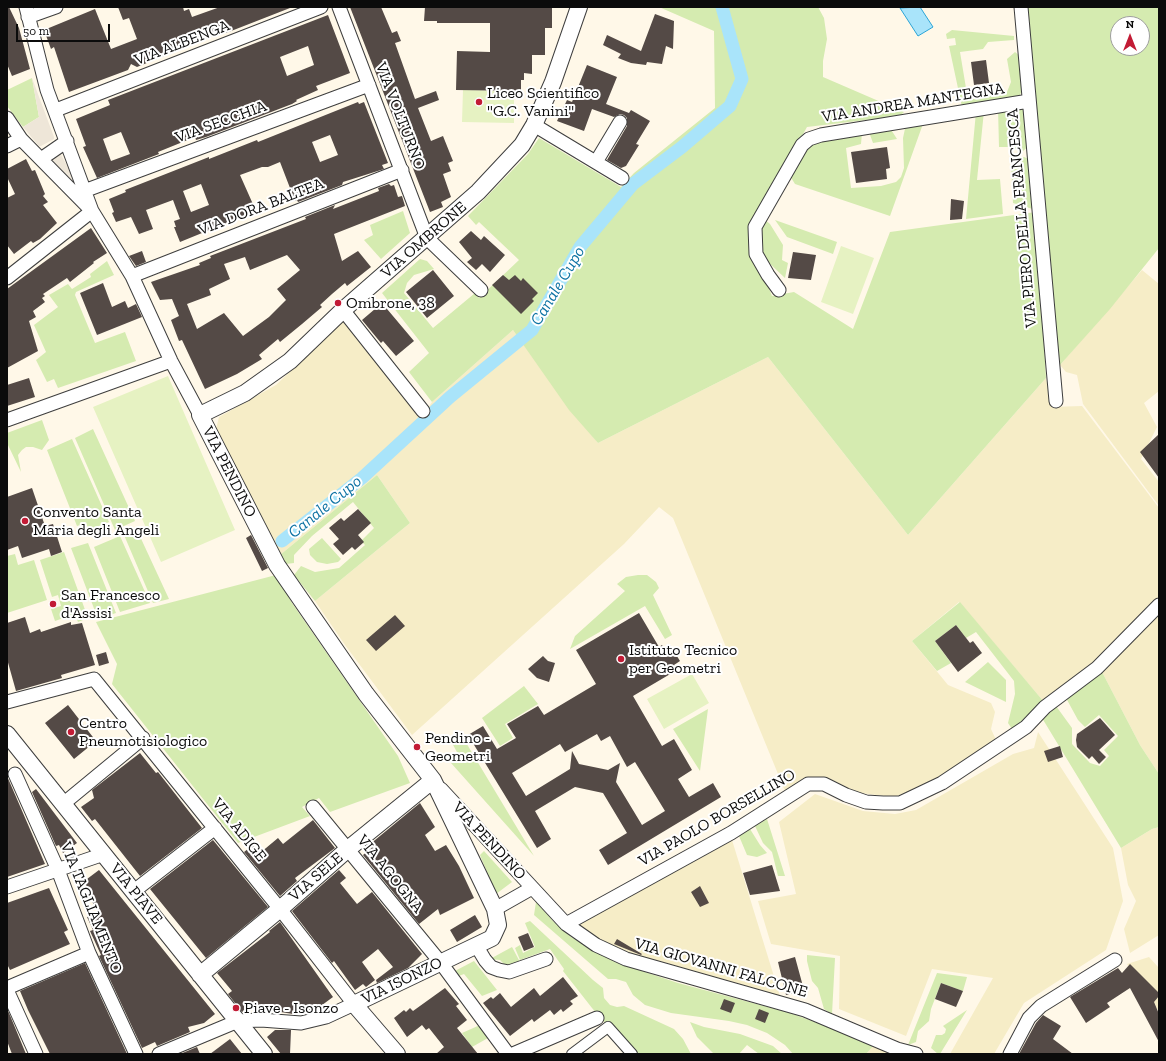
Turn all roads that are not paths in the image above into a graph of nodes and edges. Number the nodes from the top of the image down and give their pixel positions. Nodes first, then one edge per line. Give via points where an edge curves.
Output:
1 (56, 7) edge
2 (321, 7) edge
3 (339, 7) edge
4 (579, 7) edge
5 (1021, 7) edge
6 (27, 12) edge
7 (369, 85) junction
8 (1029, 100) junction
9 (56, 110) junction
10 (7, 118) edge
11 (620, 122) dead end
12 (534, 125) junction
13 (21, 139) junction
14 (67, 141) junction
15 (7, 146) edge
16 (41, 159) junction
17 (596, 162) junction
18 (402, 170) junction
19 (622, 178) dead end
20 (84, 190) junction
21 (92, 211) junction
22 (427, 238) junction
23 (132, 276) junction
24 (7, 278) edge
25 (481, 290) dead end
26 (779, 290) dead end
27 (343, 310) junction
28 (171, 361) junction
29 (1056, 402) dead end
30 (423, 411) dead end
31 (200, 415) junction
32 (7, 420) edge
33 (1159, 605) edge
34 (7, 702) edge
35 (7, 734) edge
36 (143, 738) junction
37 (15, 774) dead end
38 (433, 780) junction
39 (63, 804) junction
40 (313, 807) dead end
41 (216, 828) junction
42 (348, 849) junction
43 (104, 854) junction
44 (58, 870) junction
45 (7, 887) edge
46 (532, 888) junction
47 (134, 890) junction
48 (280, 909) junction
49 (495, 909) junction
50 (566, 924) junction
51 (498, 925) joint
52 (476, 945) junction
53 (89, 953) junction
54 (546, 959) dead end
55 (1115, 960) dead end
56 (441, 963) junction
57 (200, 975) junction
58 (7, 989) edge
59 (354, 1004) junction
60 (597, 1018) dead end
61 (238, 1021) junction
62 (36, 1054) edge
63 (136, 1054) edge
64 (159, 1054) edge
65 (264, 1054) edge
66 (397, 1054) edge
67 (508, 1054) edge
68 (513, 1054) edge
69 (572, 1054) edge
70 (632, 1054) edge
71 (916, 1054) edge
72 (1010, 1054) edge

1 - 6 street
2 - 9 street, VIA ALBENGA
3 - 7 street, VIA VOLTURNO
4 - 12 street, VIA OMBRONE via 553,82
5 - 8 street, VIA PIERO DELLA FRANCESCA
6 - 9 street, VIA PENDINO via 47,90
7 - 18 street, VIA VOLTURNO
7 - 20 street, VIA SECCHIA
8 - 26 street, VIA ANDREA MANTEGNA via 809,139 802,145 755,227 756,254
8 - 29 street, VIA PIERO DELLA FRANCESCA
9 - 14 street, VIA PENDINO
10 - 13 street
11 - 17 street
12 - 17 street
12 - 22 street, VIA OMBRONE via 522,145 478,192
13 - 15 street
13 - 16 street
14 - 16 street
14 - 20 street, VIA PENDINO
16 - 21 street
17 - 19 street
18 - 22 street, VIA VOLTURNO
18 - 23 street, VIA DORA BALTEA
20 - 21 street, VIA PENDINO
21 - 23 street, VIA PENDINO
21 - 24 street
22 - 25 street
22 - 27 street, VIA OMBRONE
23 - 28 street, VIA PENDINO
27 - 30 street
27 - 31 street, VIA OMBRONE via 290,361 245,393
28 - 31 street, VIA PENDINO
28 - 32 street
31 - 38 street, VIA PENDINO via 277,565 366,694
33 - 50 street, VIA PAOLO BORSELLINO via 1097,668 1045,707 1026,727 942,782 900,803 883,804 866,802 824,784 808,784 731,832
34 - 36 street, VIA ADIGE via 94,679
35 - 39 street, VIA PIAVE
36 - 39 street
36 - 41 street, VIA ADIGE
37 - 44 street, VIA TAGLIAMENTO
38 - 42 street, VIA SELE
38 - 46 street, VIA PENDINO
38 - 49 street, VIA PENDINO
39 - 43 street, VIA PIAVE
40 - 42 street, VIA AGOGNA
41 - 47 street
41 - 48 street, VIA ADIGE
42 - 48 street, VIA SELE
42 - 56 street, VIA AGOGNA
43 - 44 street
43 - 47 street, VIA PIAVE
44 - 45 street
44 - 53 street, VIA TAGLIAMENTO
46 - 49 street, VIA PENDINO
46 - 50 street, VIA GIOVANNI FALCONE
47 - 57 street, VIA PIAVE
48 - 57 street, VIA SELE
48 - 59 street, VIA ADIGE
49 - 51 street, VIA PENDINO
50 - 71 street, VIA GIOVANNI FALCONE via 596,945 626,959 805,1010
51 - 52 street, VIA ISONZO via 492,938
52 - 54 street via 488,964 499,970 510,972
52 - 56 street, VIA ISONZO
53 - 58 street
53 - 63 street, VIA TAGLIAMENTO
55 - 72 street via 1041,1006 1029,1018
56 - 59 street, VIA ISONZO
56 - 67 street, VIA AGOGNA
57 - 61 street, VIA PIAVE
58 - 62 street
59 - 61 street, VIA ISONZO via 326,1017 301,1023
59 - 66 street
60 - 68 street
61 - 64 street, VIA ISONZO
61 - 65 street, VIA PIAVE
69 - 70 street via 608,1027

